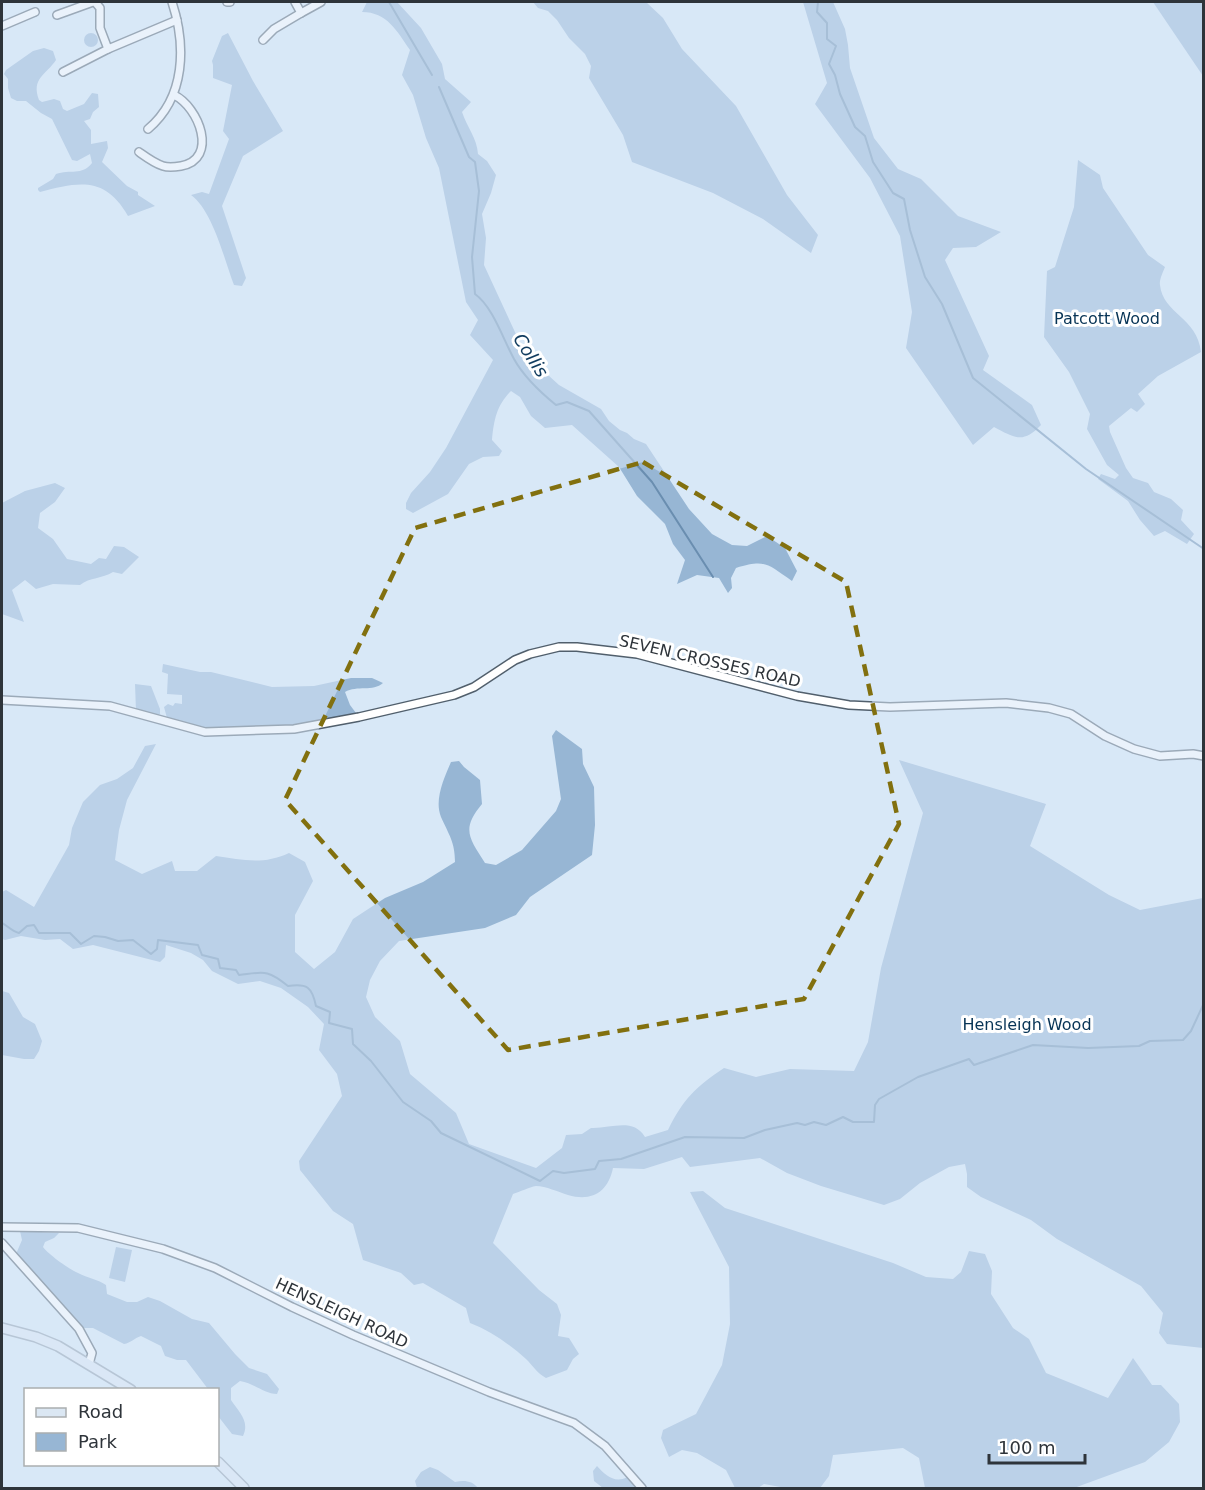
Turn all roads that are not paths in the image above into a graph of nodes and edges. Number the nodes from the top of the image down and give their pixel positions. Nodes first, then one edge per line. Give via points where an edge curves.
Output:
1 (98, 2) edge
2 (172, 2) edge
3 (295, 2) edge
4 (321, 2) edge
5 (14, 11) dead end
6 (34, 12) dead end
7 (301, 13) junction
8 (57, 15) dead end
9 (17, 19) junction
10 (177, 20) junction
11 (2, 26) edge
12 (263, 40) dead end
13 (108, 49) junction
14 (63, 72) dead end
15 (174, 95) junction
16 (148, 129) dead end
17 (139, 152) dead end
18 (2, 700) edge
19 (1203, 756) edge
20 (2, 1227) edge
21 (2, 1243) edge
22 (2, 1328) edge
23 (89, 1364) junction
24 (129, 1388) edge
25 (219, 1463) edge
26 (244, 1488) edge
27 (642, 1488) edge

1 - 8 street
1 - 13 street via 100,28
2 - 10 street
3 - 7 street
4 - 7 street
5 - 9 street
6 - 9 street
7 - 12 street
9 - 11 street
10 - 13 street
10 - 15 street via 180,70
13 - 14 street
15 - 16 street
15 - 17 street via 187,103 197,119 202,142 198,156 185,165 168,167
18 - 19 street, SEVEN CROSSES ROAD via 110,706 205,732 294,729 454,694 474,687 530,654 577,647 637,654 797,696 849,705 1006,703 1049,708 1071,714 1111,739 1134,748 1160,756
20 - 27 street, HENSLEIGH ROAD via 78,1228 197,1261 362,1339 574,1423 605,1446
21 - 23 street via 79,1329 92,1353
22 - 23 main road via 47,1341
23 - 24 main road
25 - 26 main road

